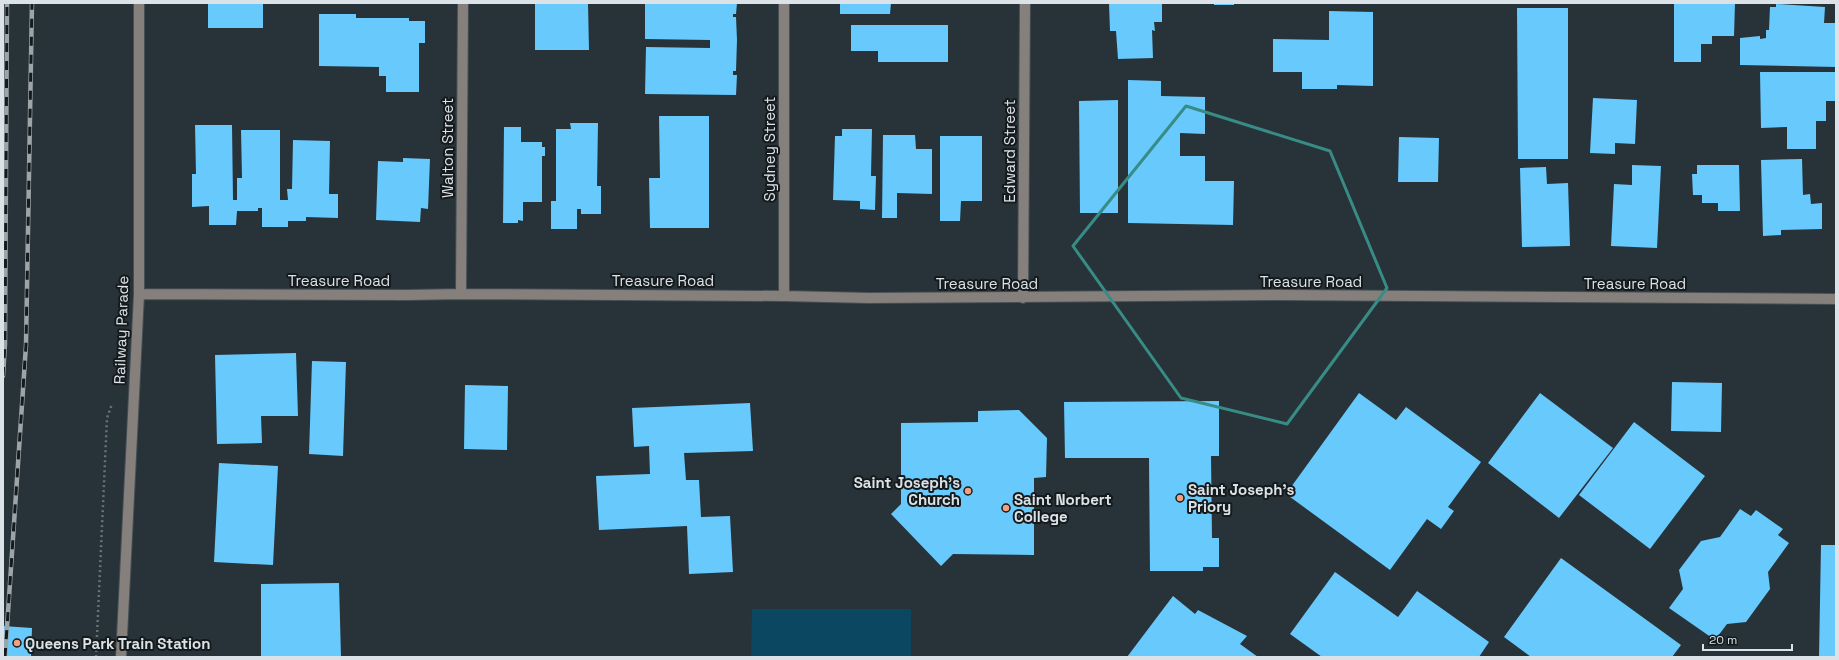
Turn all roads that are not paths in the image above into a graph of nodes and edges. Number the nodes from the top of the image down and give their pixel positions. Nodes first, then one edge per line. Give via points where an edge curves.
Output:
1 (139, 3) edge
2 (463, 3) edge
3 (784, 3) edge
4 (1025, 3) edge
5 (139, 294) junction
6 (461, 294) junction
7 (784, 296) junction
8 (1023, 298) junction
9 (1836, 299) edge
10 (121, 657) edge

1 - 5 street, Railway Parade
2 - 6 street, Walton Street
3 - 7 street, Sydney Street
4 - 8 street, Edward Street
5 - 6 street, Treasure Road
5 - 10 street, Railway Parade
6 - 7 street, Treasure Road
7 - 8 street, Treasure Road
8 - 9 street, Treasure Road via 1280,295

